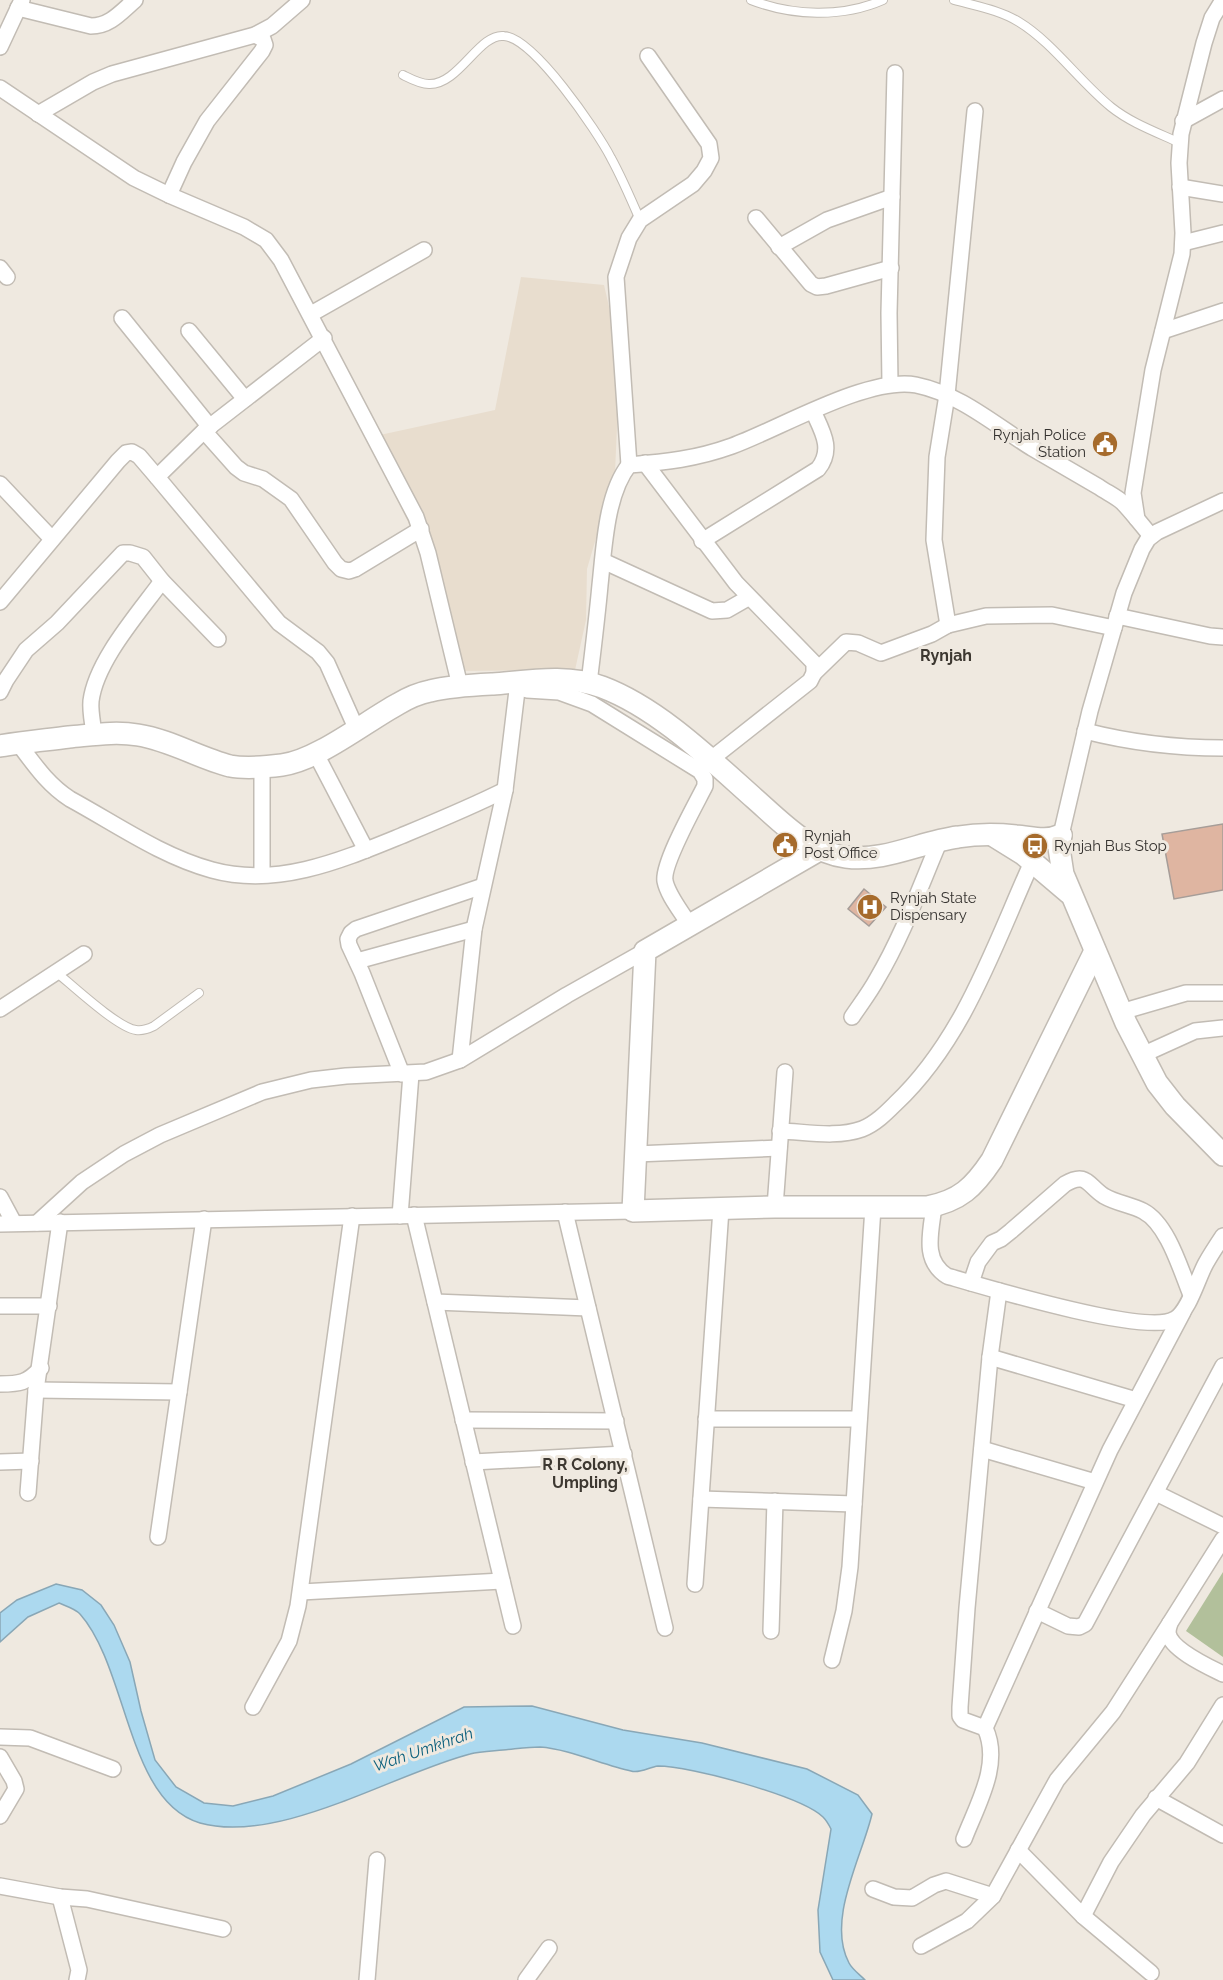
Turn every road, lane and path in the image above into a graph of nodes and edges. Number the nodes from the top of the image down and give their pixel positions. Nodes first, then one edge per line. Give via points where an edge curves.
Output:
1 (135, 0) edge
2 (302, 0) edge
3 (751, 0) edge
4 (883, 0) edge
5 (954, 0) edge
6 (1222, 0) edge
7 (20, 4) edge
8 (255, 35) junction
9 (0, 47) edge
10 (648, 56) dead end
11 (895, 73) dead end
12 (403, 75) dead end
13 (0, 88) edge
14 (1223, 99) edge
15 (975, 111) dead end
16 (38, 114) junction
17 (1183, 121) junction
18 (1180, 143) junction
19 (1180, 187) junction
20 (1223, 194) edge
21 (169, 195) junction
22 (892, 196) junction
23 (756, 218) dead end
24 (640, 220) junction
25 (1223, 233) edge
26 (1183, 243) junction
27 (779, 247) junction
28 (424, 250) dead end
29 (891, 267) junction
30 (1223, 311) edge
31 (310, 314) junction
32 (122, 318) dead end
33 (189, 331) dead end
34 (1163, 331) junction
35 (324, 338) junction
36 (890, 384) junction
37 (947, 395) junction
38 (245, 399) junction
39 (813, 411) junction
40 (207, 429) junction
41 (645, 463) junction
42 (629, 465) junction
43 (157, 477) junction
44 (0, 484) edge
45 (1223, 501) edge
46 (1137, 519) junction
47 (421, 529) junction
48 (1151, 537) junction
49 (52, 539) junction
50 (702, 541) junction
51 (603, 561) junction
52 (162, 581) junction
53 (748, 598) junction
54 (0, 602) edge
55 (1116, 622) junction
56 (948, 625) junction
57 (1223, 637) edge
58 (218, 639) dead end
59 (814, 673) junction
60 (589, 682) junction
61 (460, 686) junction
62 (518, 686) junction
63 (0, 692) edge
64 (356, 728) junction
65 (1085, 731) junction
66 (94, 734) junction
67 (9, 744) edge
68 (1223, 748) edge
69 (316, 754) junction
70 (710, 760) junction
71 (262, 767) junction
72 (505, 790) junction
73 (990, 834) junction
74 (1061, 835) junction
75 (939, 840) junction
76 (821, 849) junction
77 (366, 850) junction
78 (1032, 862) junction
79 (262, 875) junction
80 (483, 886) junction
81 (1071, 896) junction
82 (690, 926) junction
83 (474, 929) junction
84 (645, 951) junction
85 (1095, 951) junction
86 (84, 954) dead end
87 (357, 961) junction
88 (56, 972) junction
89 (199, 993) dead end
90 (1223, 993) edge
91 (0, 1009) edge
92 (1121, 1012) junction
93 (852, 1017) dead end
94 (1223, 1028) edge
95 (1142, 1055) junction
96 (460, 1060) junction
97 (785, 1072) dead end
98 (407, 1074) junction
99 (780, 1131) junction
100 (779, 1148) junction
101 (636, 1154) junction
102 (1223, 1155) edge
103 (0, 1197) edge
104 (934, 1206) junction
105 (776, 1207) junction
106 (873, 1207) junction
107 (721, 1209) junction
108 (633, 1211) junction
109 (565, 1212) junction
110 (407, 1215) junction
111 (352, 1216) junction
112 (204, 1219) junction
113 (38, 1222) junction
114 (60, 1222) junction
115 (7, 1223) edge
116 (1223, 1236) edge
117 (971, 1283) junction
118 (999, 1291) junction
119 (1191, 1295) junction
120 (435, 1302) junction
121 (0, 1306) edge
122 (49, 1306) junction
123 (588, 1308) junction
124 (1183, 1312) junction
125 (990, 1356) junction
126 (1223, 1366) edge
127 (41, 1368) junction
128 (0, 1384) edge
129 (36, 1390) junction
130 (179, 1392) junction
131 (1136, 1400) junction
132 (706, 1419) junction
133 (859, 1419) junction
134 (463, 1420) junction
135 (616, 1421) junction
136 (982, 1449) junction
137 (624, 1454) junction
138 (31, 1461) junction
139 (0, 1462) edge
140 (473, 1462) junction
141 (1095, 1482) junction
142 (28, 1493) dead end
143 (1156, 1493) junction
144 (701, 1499) junction
145 (775, 1502) junction
146 (854, 1504) junction
147 (1223, 1526) edge
148 (158, 1537) dead end
149 (1223, 1539) edge
150 (502, 1581) junction
151 (695, 1584) dead end
152 (301, 1592) junction
153 (1037, 1611) junction
154 (1170, 1623) junction
155 (513, 1626) dead end
156 (666, 1628) dead end
157 (771, 1631) dead end
158 (832, 1660) dead end
159 (1223, 1674) edge
160 (1223, 1705) edge
161 (253, 1707) dead end
162 (985, 1728) junction
163 (0, 1737) edge
164 (0, 1757) edge
165 (113, 1769) dead end
166 (1156, 1798) junction
167 (0, 1816) edge
168 (1223, 1817) edge
169 (1218, 1832) edge
170 (964, 1839) dead end
171 (1018, 1850) junction
172 (377, 1860) dead end
173 (0, 1886) edge
174 (873, 1888) dead end
175 (993, 1896) junction
176 (60, 1897) junction
177 (1083, 1916) junction
178 (223, 1929) dead end
179 (921, 1946) dead end
180 (549, 1948) dead end
181 (1151, 1973) dead end
182 (77, 1980) edge
183 (367, 1980) edge
184 (526, 1980) edge

1 - 7 street via 101,26
2 - 8 street
3 - 4 lane via 766,6 834,13
5 - 18 lane via 1020,22 1111,107
6 - 17 street via 1206,35
7 - 9 street
8 - 16 street via 112,74
8 - 21 street via 263,39 262,51 201,130
10 - 24 street via 709,144 711,158 693,184
11 - 22 street
12 - 24 lane via 429,84 443,81 491,39 503,35 522,43 536,55 593,129 611,157
13 - 16 street
14 - 17 street
15 - 37 street
16 - 21 street via 134,178
17 - 18 street
18 - 19 street
19 - 20 street
19 - 26 street
21 - 31 street via 266,240
22 - 27 street via 827,220
22 - 29 street
23 - 27 street
24 - 42 street via 616,277
25 - 26 street
26 - 34 street
27 - 29 street via 817,287
28 - 31 street
29 - 36 street
30 - 34 street
31 - 35 street
32 - 40 street
33 - 38 street
34 - 46 street via 1133,494
35 - 38 street
35 - 47 street
36 - 37 street via 914,385
36 - 39 street
37 - 46 street via 1121,501
37 - 56 street via 937,457 934,540
38 - 40 street
39 - 41 street via 705,455
39 - 50 street via 826,439 827,453 818,469
40 - 43 street
40 - 47 street via 236,467 291,499 341,569 355,569
41 - 42 street
41 - 50 street
42 - 51 street via 622,473 610,511
43 - 49 street via 139,456 126,453
43 - 64 street via 272,616 327,663
44 - 49 street
45 - 48 street
46 - 48 street
47 - 61 street
48 - 55 street via 1133,568
49 - 54 street
50 - 53 street
51 - 53 street via 712,611 727,610
51 - 60 street
52 - 58 street
52 - 63 street via 143,557 123,553 26,651
52 - 66 street via 98,676 91,702
53 - 59 street via 808,656 814,663
55 - 56 street via 1034,615 986,616
55 - 57 street
55 - 65 street
56 - 59 street via 881,653 846,642
59 - 70 street via 810,681
60 - 62 street via 554,679
60 - 70 street via 633,701
61 - 62 street
61 - 64 street via 402,701
62 - 72 street
62 - 82 street via 559,692 592,704 700,771 705,786 665,878
64 - 69 street
65 - 68 street via 1138,744
65 - 74 street
66 - 67 street
66 - 71 street via 141,735 232,766
67 - 79 street via 55,789 165,852 214,871
69 - 71 street via 297,763
69 - 77 street
70 - 76 street via 776,817
71 - 79 street
72 - 77 street
72 - 80 street
73 - 74 street via 1042,840
73 - 75 street
73 - 78 street
74 - 81 street via 1059,858
75 - 76 street via 872,858 837,856
75 - 93 street via 890,954
76 - 82 street
77 - 79 street via 299,872
78 - 81 street
78 - 99 street via 955,1028 919,1079 865,1128 848,1133
80 - 83 street
80 - 87 street via 356,929 348,939
81 - 85 street
82 - 84 street
83 - 87 street
83 - 96 street
84 - 96 street
84 - 101 street
85 - 92 street
85 - 104 street via 992,1160 971,1188
86 - 88 street
87 - 98 street
88 - 89 lane via 118,1022 136,1030 154,1026
88 - 91 street
90 - 92 street via 1186,993
92 - 95 street
94 - 95 street via 1195,1031
95 - 102 street via 1175,1106
96 - 98 street via 442,1068
97 - 99 street
98 - 110 street
98 - 113 street via 311,1080 262,1092 124,1154 82,1182
99 - 100 street
100 - 101 street
100 - 105 street
101 - 108 street
103 - 115 street
104 - 106 street
104 - 117 street via 932,1262 948,1276
105 - 106 street
105 - 107 street
106 - 133 street
107 - 108 street
107 - 132 street
108 - 109 street
109 - 110 street
109 - 123 street
110 - 111 street
110 - 120 street
111 - 112 street
111 - 152 street
112 - 114 street
112 - 130 street
113 - 114 street
113 - 115 street
114 - 122 street
116 - 119 street
117 - 118 street
117 - 119 street via 978,1262 992,1243 1065,1184 1083,1179 1111,1200 1145,1212 1157,1222
118 - 124 street via 1142,1323 1165,1322
118 - 125 street
119 - 124 street
120 - 123 street
120 - 134 street
121 - 122 street
122 - 127 street
123 - 135 street
124 - 131 street
125 - 131 street
125 - 136 street
126 - 143 street
127 - 128 street via 31,1379
127 - 129 street
129 - 130 street
129 - 138 street
130 - 148 street
131 - 141 street
132 - 133 street
132 - 144 street
133 - 146 street
134 - 135 street
134 - 140 street
135 - 137 street
136 - 141 street
136 - 162 street via 960,1716
137 - 140 street
137 - 156 street
138 - 139 street
138 - 142 street
140 - 150 street
141 - 153 street
143 - 147 street
143 - 153 street via 1085,1624 1068,1626
144 - 145 street
144 - 151 street
145 - 146 street
145 - 157 street
146 - 158 street via 848,1592
149 - 154 street
150 - 152 street
150 - 155 street
152 - 161 street via 289,1641
153 - 162 street
154 - 159 street via 1168,1632 1175,1645
154 - 171 street via 1113,1712 1057,1780
160 - 166 street via 1187,1762
162 - 170 street via 989,1736 990,1770
163 - 165 street via 30,1738
164 - 167 street via 16,1789
166 - 169 street
166 - 177 street via 1111,1862
168 - 169 street
171 - 175 street
171 - 177 street
172 - 183 street
173 - 176 street
174 - 175 street via 894,1897 912,1898 946,1881
175 - 179 street via 967,1921
176 - 178 street via 87,1899
176 - 182 street via 80,1970
177 - 181 street
180 - 184 street

